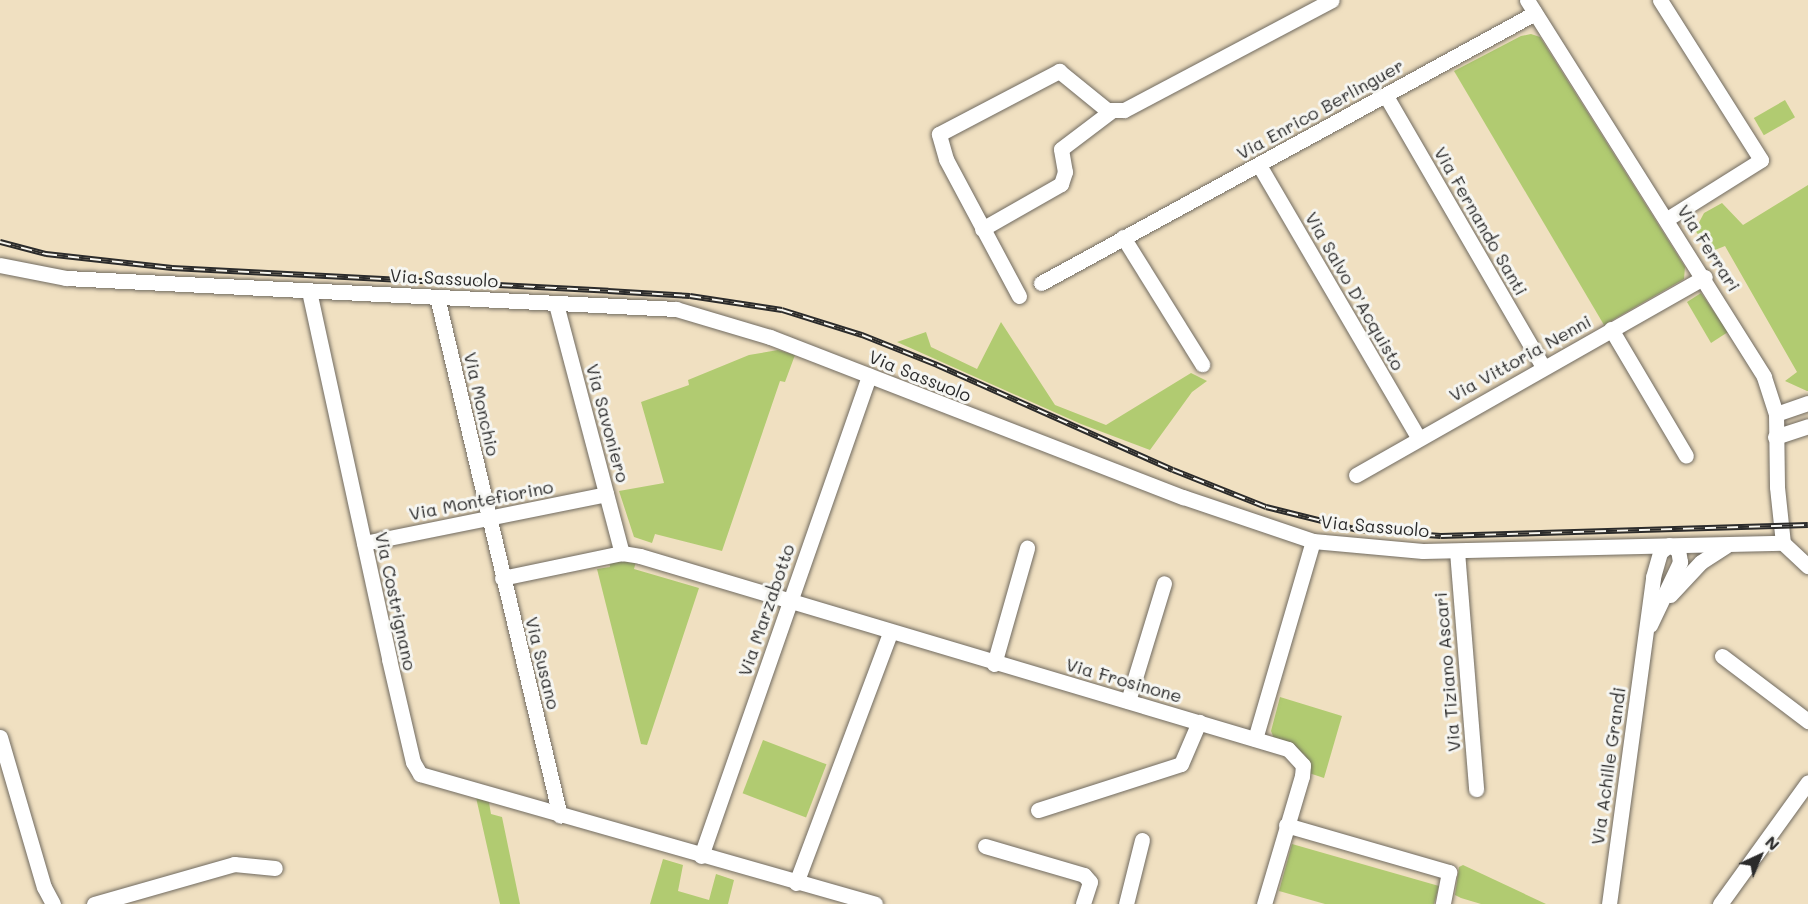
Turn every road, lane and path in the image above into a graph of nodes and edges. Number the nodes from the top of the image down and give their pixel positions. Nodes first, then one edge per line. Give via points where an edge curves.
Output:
1 (1332, 0) edge
2 (1660, 0) edge
3 (1531, 6) edge
4 (1386, 96) junction
5 (1111, 111) junction
6 (1258, 165) junction
7 (1667, 219) junction
8 (982, 229) junction
9 (1123, 237) junction
10 (0, 265) edge
11 (1705, 277) junction
12 (1041, 284) dead end
13 (309, 291) junction
14 (1019, 296) dead end
15 (437, 297) junction
16 (556, 304) junction
17 (1611, 329) junction
18 (1202, 364) dead end
19 (1543, 367) junction
20 (869, 376) junction
21 (1808, 402) edge
22 (1776, 414) junction
23 (1808, 426) edge
24 (1418, 437) junction
25 (1775, 437) junction
26 (1686, 456) dead end
27 (1356, 475) dead end
28 (606, 494) junction
29 (488, 519) junction
30 (1313, 541) junction
31 (364, 543) junction
32 (1783, 543) junction
33 (1634, 545) junction
34 (1669, 545) junction
35 (1728, 545) junction
36 (1027, 548) dead end
37 (1457, 551) junction
38 (622, 553) junction
39 (1808, 566) edge
40 (502, 578) junction
41 (1164, 583) dead end
42 (1652, 589) junction
43 (789, 601) junction
44 (1659, 609) junction
45 (1645, 632) junction
46 (890, 633) junction
47 (1722, 656) dead end
48 (994, 664) junction
49 (1128, 701) junction
50 (1808, 721) edge
51 (1199, 722) junction
52 (0, 737) edge
53 (1255, 739) junction
54 (1808, 782) edge
55 (1476, 789) dead end
56 (1038, 810) dead end
57 (560, 816) junction
58 (1286, 825) junction
59 (1142, 840) dead end
60 (985, 846) dead end
61 (701, 856) junction
62 (275, 868) dead end
63 (796, 882) junction
64 (53, 904) edge
65 (94, 904) edge
66 (875, 904) edge
67 (1083, 904) edge
68 (1125, 904) edge
69 (1264, 904) edge
70 (1443, 904) edge
71 (1609, 904) edge
72 (1720, 904) edge

1 - 5 street via 1124,110
2 - 7 street via 1761,160
3 - 4 street, Via Enrico Berlinguer
3 - 7 street, Via Ferrari
4 - 6 street, Via Enrico Berlinguer
4 - 19 street, Via Fernando Santi
5 - 8 street via 1061,149 1065,172 1061,184
5 - 8 street via 1059,71 943,130 939,142
6 - 9 street, Via Enrico Berlinguer
6 - 24 street, Via Salvo D'Acquisto
7 - 11 street, Via Ferrari
8 - 14 street
9 - 12 street, Via Enrico Berlinguer
9 - 18 street
10 - 13 street, Via Sassuolo via 66,278
11 - 17 street, Via Vittoria Nenni
11 - 22 street, Via Ferrari via 1764,377
13 - 15 street, Via Sassuolo
13 - 31 street, Via Costrignano
15 - 16 street, Via Sassuolo
15 - 29 street, Via Monchio
16 - 20 street, Via Sassuolo via 698,313
16 - 28 street, Via Savoniero
17 - 19 street, Via Vittoria Nenni
17 - 26 street
19 - 24 street, Via Vittoria Nenni
20 - 30 street, Via Sassuolo via 1183,496
20 - 43 street, Via Marzabotto
21 - 22 street
22 - 25 street, Via Ferrari
23 - 25 street
24 - 27 street, Via Vittoria Nenni
25 - 32 street, Via Ferrari
28 - 29 street, Via Montefiorino
28 - 38 street, Via Savoniero
29 - 31 street, Via Montefiorino
29 - 40 street, Via Susano
30 - 37 street, Via Sassuolo via 1391,551
30 - 53 street
31 - 57 street, Via Costrignano via 416,769 428,778
32 - 35 street, Via Sassuolo
32 - 39 street
33 - 34 street, Via Sassuolo
33 - 37 street, Via Sassuolo
33 - 42 street, Via Achille Grandi via 1644,558
34 - 35 street, Via Sassuolo
34 - 42 street, Via Achille Grandi via 1657,559
34 - 44 street, Via Achille Grandi via 1677,550 1680,562
35 - 44 street, Via Achille Grandi via 1701,562
36 - 48 street
37 - 55 street, Via Tiziano Ascari
38 - 40 street
38 - 43 street, Via Frosinone
40 - 57 street, Via Susano
41 - 49 street
42 - 45 street, Via Achille Grandi
43 - 46 street, Via Frosinone
43 - 61 street, Via Marzabotto
44 - 45 street, Via Achille Grandi
45 - 71 street, Via Achille Grandi
46 - 48 street, Via Frosinone
46 - 63 street
47 - 50 street
48 - 49 street, Via Frosinone
49 - 51 street, Via Frosinone
51 - 53 street, Via Frosinone
51 - 56 street via 1180,764
52 - 64 street via 44,887
53 - 58 street, Via Frosinone via 1288,749 1303,765
54 - 72 street
57 - 61 street
58 - 69 street, Via Frosinone
58 - 70 street via 1449,872
59 - 68 street
60 - 67 street via 1084,875 1090,882
61 - 63 street
62 - 65 street via 248,863 223,866
63 - 66 street

